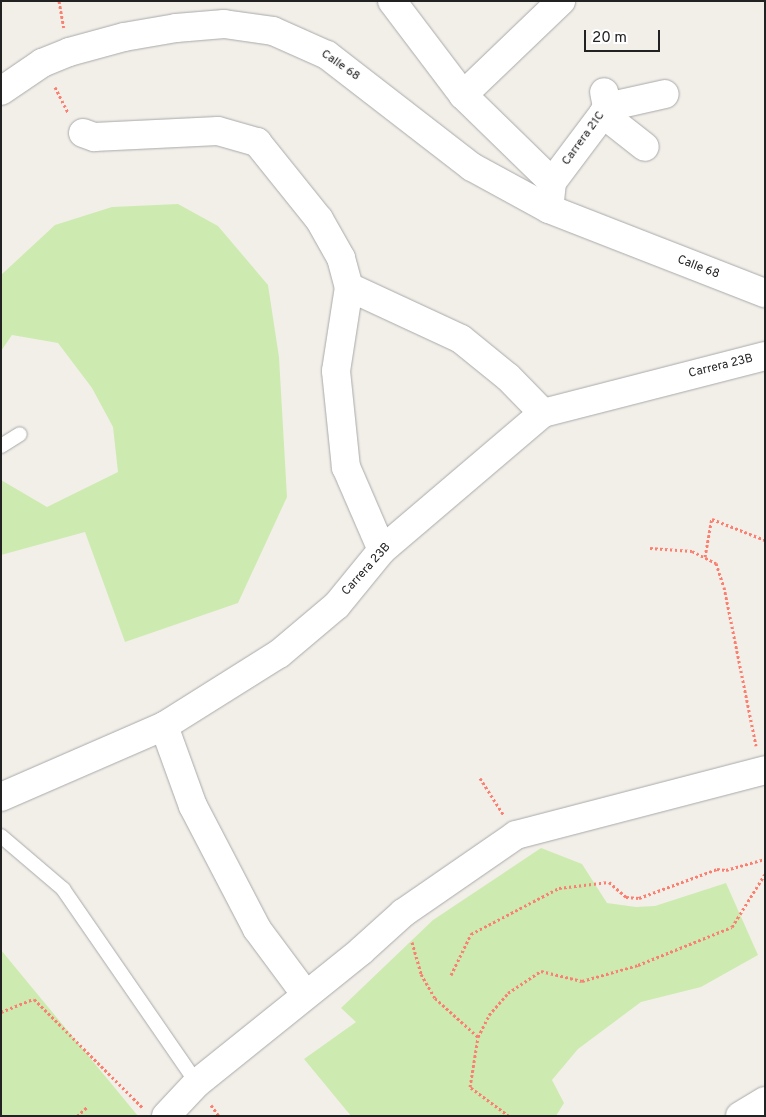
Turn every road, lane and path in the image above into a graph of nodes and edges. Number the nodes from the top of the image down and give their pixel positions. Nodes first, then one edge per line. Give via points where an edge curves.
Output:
1 (392, 1) edge
2 (561, 1) edge
3 (42, 64) junction
4 (1, 91) edge
5 (665, 94) dead end
6 (463, 95) junction
7 (605, 105) junction
8 (83, 133) joint
9 (645, 147) dead end
10 (550, 196) junction
11 (349, 287) junction
12 (765, 293) edge
13 (765, 356) edge
14 (543, 413) junction
15 (20, 434) dead end
16 (1, 446) edge
17 (765, 540) edge
18 (650, 548) dead end
19 (382, 550) junction
20 (705, 557) junction
21 (164, 726) junction
22 (763, 770) edge
23 (480, 778) dead end
24 (1, 797) edge
25 (516, 835) junction
26 (1, 836) edge
27 (765, 859) edge
28 (765, 874) edge
29 (403, 913) junction
30 (451, 975) dead end
31 (306, 996) junction
32 (1, 1012) edge
33 (478, 1037) junction
34 (197, 1083) junction
35 (765, 1101) edge
36 (87, 1107) dead end
37 (76, 1116) edge
38 (151, 1116) edge
39 (166, 1116) edge
40 (509, 1116) edge
41 (740, 1116) edge

1 - 6 street, Calle 68
2 - 6 street
3 - 4 street, Calle 68
3 - 8 path via 75,125
3 - 10 street, Calle 68 via 69,52 176,28 224,24 273,30 327,55 472,167
5 - 7 street
6 - 10 street, Calle 68
7 - 9 street
7 - 10 street, Carrera 21C
8 - 11 street via 94,137 218,131 257,142 320,219 340,258
10 - 12 street, Calle 68
11 - 14 street via 461,339 508,377
11 - 19 street via 336,371 346,467
13 - 14 street, Carrera 23B
14 - 19 street, Carrera 23B
15 - 16 lane
17 - 20 path via 712,519
18 - 20 path via 692,551
19 - 21 street, Carrera 23B via 336,605 279,654
20 - 22 path via 716,563 724,587
21 - 24 street, Carrera 23B
21 - 31 street via 193,806 257,929
22 - 25 street
23 - 25 path
25 - 29 street
26 - 34 lane via 63,889
27 - 30 path via 726,870 717,869 639,898 626,897 609,882 559,888 471,934
28 - 33 path via 732,927 638,965 582,981 541,971 508,993 489,1015
29 - 31 street
29 - 33 path via 421,974 435,998
31 - 34 street
32 - 38 path via 34,998
33 - 40 path via 470,1087
34 - 39 street
35 - 41 street
36 - 37 path

